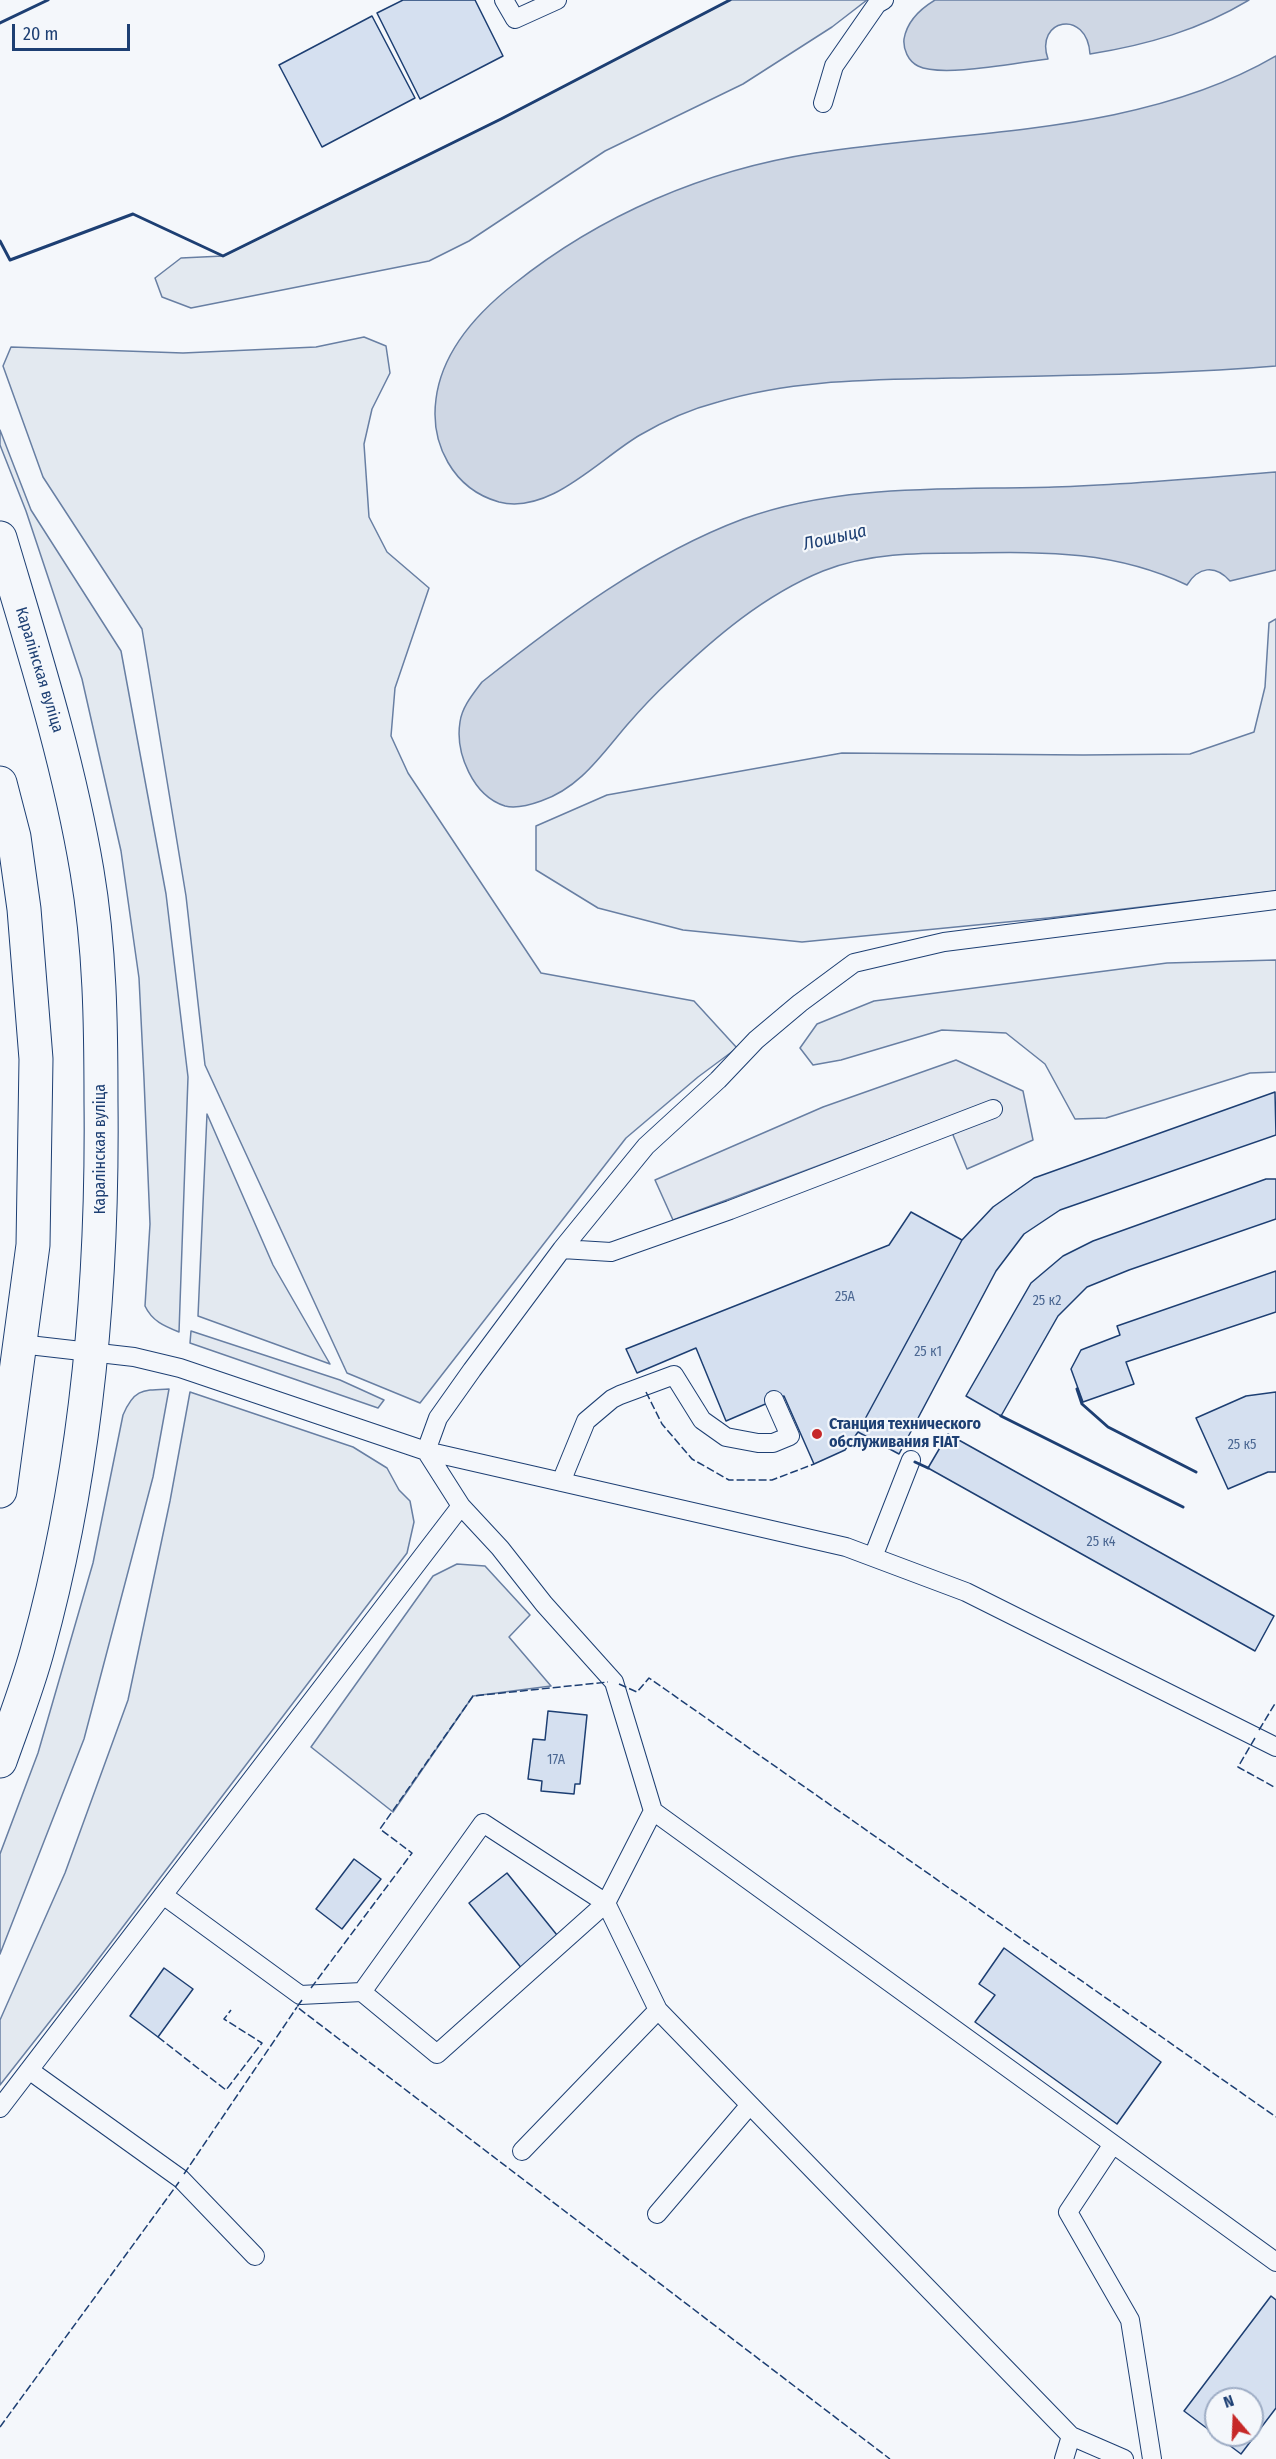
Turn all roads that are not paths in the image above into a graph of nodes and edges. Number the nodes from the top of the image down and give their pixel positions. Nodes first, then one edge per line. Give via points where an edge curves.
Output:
1 (504, 0) edge
2 (557, 0) edge
3 (884, 0) edge
4 (823, 103) dead end
5 (0, 538) edge
6 (0, 783) edge
7 (1276, 900) edge
8 (993, 1108) dead end
9 (562, 1249) junction
10 (20, 1344) junction
11 (92, 1353) junction
12 (774, 1400) dead end
13 (426, 1451) junction
14 (911, 1460) dead end
15 (561, 1482) junction
16 (0, 1491) edge
17 (461, 1506) junction
18 (873, 1557) junction
19 (1276, 1747) edge
20 (0, 1761) edge
21 (653, 1811) junction
22 (163, 1895) junction
23 (606, 1903) junction
24 (362, 1992) junction
25 (658, 2010) junction
26 (29, 2070) junction
27 (749, 2106) junction
28 (0, 2108) edge
29 (1113, 2144) junction
30 (522, 2151) dead end
31 (657, 2214) dead end
32 (255, 2256) dead end
33 (1276, 2262) edge
34 (1071, 2436) junction
35 (1064, 2459) edge
36 (1124, 2459) edge
37 (1152, 2459) edge

1 - 2 lane via 515,19
3 - 4 lane via 877,4 834,66
5 - 11 main road, Каралінская вуліца via 62,747 87,872 96,941 102,1199
6 - 10 main road via 14,837 24,909 36,1059 33,1245
7 - 9 lane via 944,942 854,963 756,1040 646,1146
8 - 9 lane via 611,1252
9 - 13 lane via 438,1418
10 - 11 lane
10 - 16 main road
11 - 13 lane via 134,1357 180,1368
11 - 20 main road, Каралінская вуліца via 76,1478 38,1649
12 - 15 lane via 790,1436 773,1443 758,1443 726,1437 702,1420 674,1375 620,1395 586,1421
13 - 15 lane
13 - 17 lane
14 - 18 lane
15 - 18 lane via 846,1547
17 - 21 lane via 614,1682
17 - 22 lane
18 - 19 lane via 966,1592
21 - 23 lane
21 - 29 lane
22 - 24 lane via 300,1995
22 - 26 lane
23 - 24 lane via 437,2054
23 - 24 lane via 483,1823
23 - 25 lane
25 - 27 lane
25 - 30 lane
26 - 28 lane
26 - 32 lane via 181,2179
27 - 31 lane
27 - 34 lane
29 - 33 lane
29 - 37 lane via 1068,2212 1130,2320
34 - 35 lane
34 - 36 lane

